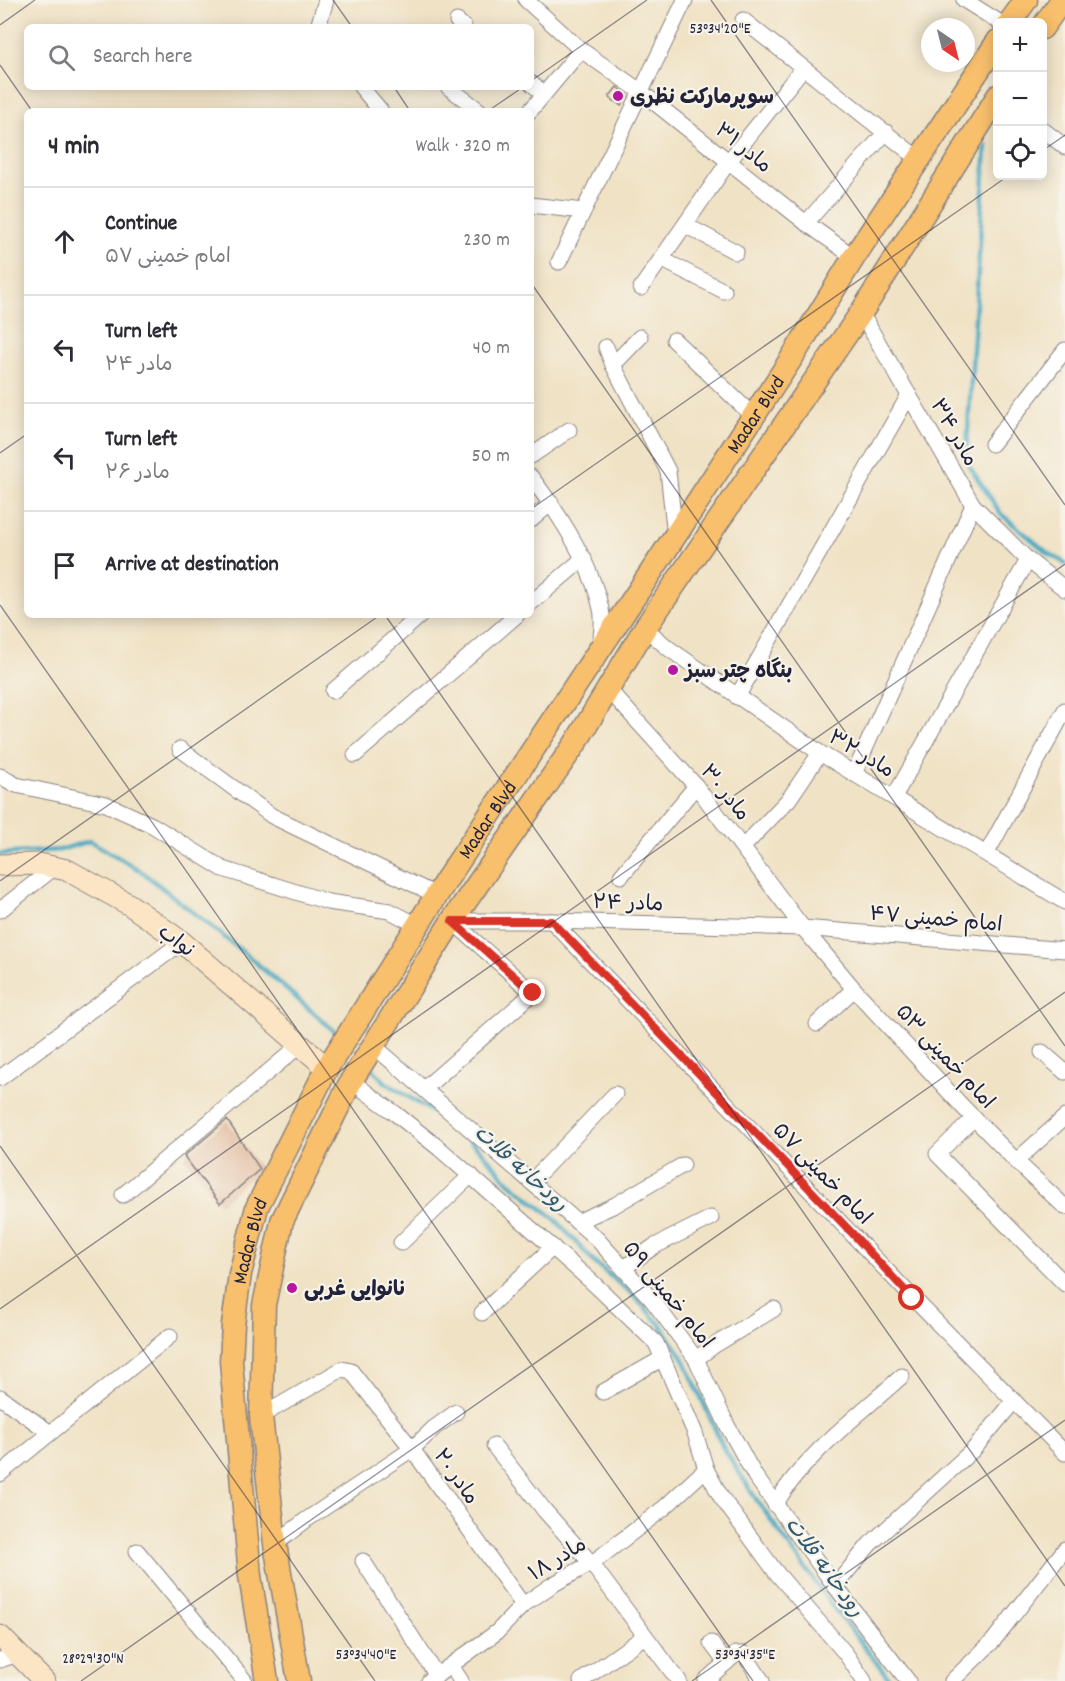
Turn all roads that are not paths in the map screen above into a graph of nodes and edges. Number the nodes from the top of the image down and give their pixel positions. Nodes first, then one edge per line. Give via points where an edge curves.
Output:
1 (326, 0) edge
2 (526, 0) edge
3 (685, 0) edge
4 (964, 0) edge
5 (1026, 0) edge
6 (1062, 0) edge
7 (993, 18) edge
8 (1013, 18) edge
9 (743, 20) dead end
10 (1047, 21) edge
11 (319, 24) edge
12 (993, 49) edge
13 (581, 50) junction
14 (803, 68) junction
15 (534, 86) edge
16 (364, 90) edge
17 (452, 90) edge
18 (640, 91) junction
19 (544, 94) junction
20 (993, 104) edge
21 (378, 108) edge
22 (476, 108) edge
23 (532, 108) edge
24 (886, 132) junction
25 (1047, 133) edge
26 (1065, 147) edge
27 (920, 160) junction
28 (729, 161) junction
29 (534, 205) edge
30 (583, 211) junction
31 (806, 223) junction
32 (685, 225) junction
33 (736, 252) dead end
34 (854, 257) junction
35 (661, 259) junction
36 (559, 262) dead end
37 (641, 288) dead end
38 (724, 291) dead end
39 (861, 313) junction
40 (640, 337) dead end
41 (674, 340) dead end
42 (606, 348) dead end
43 (1065, 350) edge
44 (613, 365) junction
45 (909, 395) junction
46 (753, 416) junction
47 (569, 430) dead end
48 (992, 444) dead end
49 (534, 454) edge
50 (534, 481) edge
51 (551, 502) junction
52 (973, 505) junction
53 (534, 517) edge
54 (675, 536) junction
55 (584, 558) junction
56 (1028, 560) junction
57 (1065, 589) edge
58 (534, 600) edge
59 (418, 618) edge
60 (514, 618) edge
61 (645, 628) junction
62 (600, 647) junction
63 (608, 689) junction
64 (333, 691) dead end
65 (737, 696) junction
66 (1065, 710) edge
67 (549, 726) junction
68 (575, 744) junction
69 (180, 749) dead end
70 (820, 753) junction
71 (355, 754) dead end
72 (854, 774) junction
73 (0, 776) edge
74 (696, 786) junction
75 (894, 797) junction
76 (743, 847) junction
77 (987, 853) junction
78 (0, 865) edge
79 (55, 867) junction
80 (621, 876) dead end
81 (436, 896) junction
82 (1065, 902) edge
83 (0, 910) edge
84 (452, 921) junction
85 (552, 921) junction
86 (417, 925) junction
87 (803, 928) junction
88 (182, 942) junction
89 (1065, 950) edge
90 (854, 989) junction
91 (817, 1024) dead end
92 (300, 1045) junction
93 (371, 1050) junction
94 (1042, 1052) dead end
95 (331, 1063) junction
96 (1065, 1072) edge
97 (354, 1077) junction
98 (0, 1078) edge
99 (424, 1088) junction
100 (615, 1094) dead end
101 (1065, 1117) edge
102 (974, 1118) junction
103 (1016, 1161) junction
104 (683, 1165) dead end
105 (471, 1176) junction
106 (532, 1181) junction
107 (123, 1195) dead end
108 (1065, 1207) edge
109 (711, 1218) dead end
110 (577, 1222) junction
111 (401, 1243) dead end
112 (553, 1247) junction
113 (624, 1268) junction
114 (1065, 1284) edge
115 (774, 1309) dead end
116 (482, 1313) dead end
117 (170, 1336) dead end
118 (663, 1358) junction
119 (696, 1359) junction
120 (902, 1376) dead end
121 (603, 1392) dead end
122 (0, 1397) edge
123 (1014, 1401) junction
124 (456, 1412) dead end
125 (261, 1416) junction
126 (49, 1432) junction
127 (494, 1446) dead end
128 (412, 1449) junction
129 (1065, 1453) edge
130 (706, 1469) junction
131 (0, 1473) edge
132 (775, 1505) junction
133 (275, 1544) junction
134 (1065, 1549) edge
135 (137, 1551) dead end
136 (363, 1561) dead end
137 (591, 1563) junction
138 (835, 1586) junction
139 (523, 1605) junction
140 (0, 1636) edge
141 (645, 1636) junction
142 (711, 1643) dead end
143 (9, 1657) edge
144 (726, 1663) junction
145 (451, 1666) junction
146 (433, 1678) edge
147 (44, 1681) edge
148 (245, 1681) edge
149 (267, 1681) edge
150 (299, 1681) edge
151 (461, 1681) edge
152 (581, 1681) edge
153 (679, 1681) edge
154 (705, 1681) edge
155 (762, 1681) edge
156 (864, 1681) edge
157 (908, 1681) edge
158 (952, 1681) edge

1 - 11 street
2 - 13 street, مادر ۳۱
3 - 18 street
4 - 7 street
5 - 8 main road
6 - 10 main road
9 - 14 street
12 - 27 main road, Madar Blvd
13 - 18 street, مادر ۳۱
13 - 19 street
14 - 24 street
14 - 28 street
15 - 19 street
16 - 21 street
17 - 22 street
18 - 28 street, مادر ۳۱
18 - 30 street
19 - 23 street
20 - 39 main road, Madar Blvd
24 - 27 street
24 - 31 street
25 - 26 street
27 - 34 main road, Madar Blvd
28 - 31 street, مادر ۳۱
28 - 32 street
29 - 30 street
30 - 36 street
31 - 34 street, مادر ۳۱
32 - 33 street
32 - 35 street
34 - 46 main road, Madar Blvd
35 - 37 street
35 - 38 street
39 - 45 street, مادر ۳۴
39 - 61 main road, Madar Blvd
40 - 44 street
41 - 46 street
42 - 44 street
43 - 48 street
44 - 54 street via 668,471
45 - 52 street, مادر ۳۴
45 - 65 street
46 - 54 main road, Madar Blvd
47 - 49 street
50 - 51 street
51 - 53 street
51 - 55 street
52 - 56 street, مادر ۳۴
52 - 72 street
54 - 62 main road, Madar Blvd
55 - 58 street
55 - 62 street via 602,611
56 - 57 street, مادر ۳۴
56 - 75 street
59 - 64 street
60 - 71 street
61 - 63 main road, Madar Blvd
61 - 65 street, مادر ۳۲
62 - 67 main road, Madar Blvd
63 - 68 main road, Madar Blvd
63 - 74 street, مادر ۳۰
65 - 70 street, مادر ۳۲
66 - 77 street
67 - 68 main road
67 - 81 main road, Madar Blvd
68 - 84 main road, Madar Blvd
69 - 81 street via 272,816
70 - 72 street, مادر ۳۲
70 - 76 street via 789,799
72 - 75 street, مادر ۳۲
73 - 86 street via 16,785 106,804 152,825 223,869 328,902 390,911
74 - 76 street, مادر ۳۰
74 - 80 street
75 - 77 street, مادر ۳۲
76 - 87 street, مادر ۳۰
77 - 82 street, مادر ۳۲
78 - 79 street, نواب
79 - 83 street
79 - 88 street, نواب via 130,906
81 - 86 main road, Madar Blvd
84 - 85 street, مادر ۲۴
84 - 93 main road, Madar Blvd
84 - 99 street via 533,993
85 - 87 street, مادر ۲۴
85 - 123 street, امام خمینی ۵۷
86 - 95 main road, Madar Blvd
87 - 89 street, امام خمینی ۴۷
87 - 90 street, امام خمینی ۵۳
88 - 92 street, نواب
88 - 98 street
90 - 91 street
90 - 102 street, امام خمینی ۵۳
92 - 95 street, نواب
92 - 107 street
93 - 97 main road, Madar Blvd
93 - 99 street, امام خمینی ۵۹
94 - 96 street
95 - 149 main road, Madar Blvd via 257,1208 240,1274 233,1325 233,1392 250,1576
97 - 105 street, امام خمینی ۵۹
97 - 125 main road, Madar Blvd via 282,1221 264,1305
99 - 106 street, امام خمینی ۵۹
100 - 106 street
101 - 103 street
102 - 103 street, امام خمینی ۵۳
102 - 114 street via 937,1154
103 - 108 street, امام خمینی ۵۳
104 - 110 street via 615,1205
105 - 111 street
105 - 112 street, امام خمینی ۵۹
106 - 110 street, امام خمینی ۵۹
109 - 113 street via 653,1247
110 - 113 street, امام خمینی ۵۹
112 - 116 street
112 - 118 street, امام خمینی ۵۹ via 656,1343
113 - 119 street, امام خمینی ۵۹
115 - 119 street
117 - 126 street
118 - 121 street
118 - 130 street, امام خمینی ۵۹
119 - 132 street, امام خمینی ۵۹ via 727,1425
120 - 132 street via 827,1443 788,1483
122 - 126 street
123 - 129 street, امام خمینی ۵۷
123 - 138 street via 974,1449 870,1544
124 - 128 street
125 - 128 street via 342,1370 351,1371
125 - 133 main road, Madar Blvd
126 - 131 street
127 - 137 street
128 - 133 street, مادر ۲۰
128 - 139 street, مادر ۲۰
130 - 137 street, مادر ۱۸ via 664,1508
130 - 156 street, امام خمینی ۵۹ via 721,1497 775,1571
132 - 138 street, امام خمینی ۵۹
133 - 150 main road, Madar Blvd
134 - 158 street via 993,1641
135 - 148 street
136 - 146 street
137 - 139 street, مادر ۱۸
137 - 141 street
138 - 157 street, امام خمینی ۵۹
139 - 145 street, مادر ۱۸ via 496,1632
140 - 143 street
141 - 152 street
141 - 153 street
142 - 144 street
143 - 147 street
144 - 154 street
144 - 155 street via 736,1654 744,1654
145 - 146 street, مادر ۱۸
145 - 151 street

